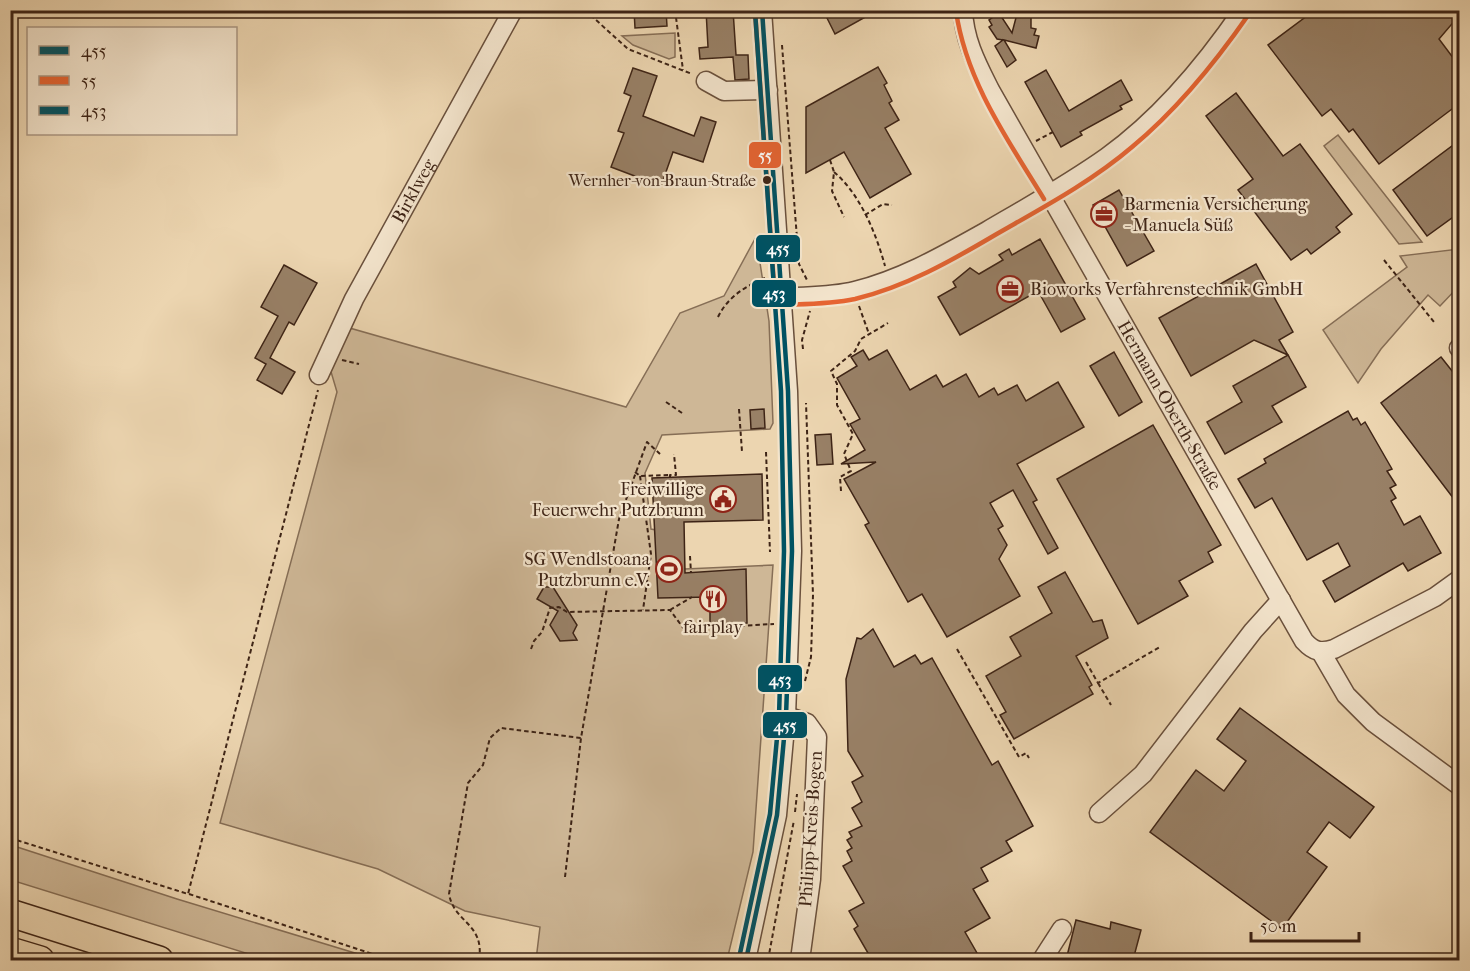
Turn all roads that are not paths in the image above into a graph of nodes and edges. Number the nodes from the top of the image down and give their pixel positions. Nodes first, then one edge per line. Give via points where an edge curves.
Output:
1 (513, 10) edge
2 (762, 10) edge
3 (963, 10) edge
4 (1243, 10) edge
5 (706, 81) road end
6 (768, 90) junction
7 (1050, 195) junction
8 (782, 298) junction
9 (319, 375) dead end
10 (1460, 579) edge
11 (1281, 600) junction
12 (1321, 652) junction
13 (786, 716) junction
14 (1460, 786) edge
15 (1100, 813) dead end
16 (10, 913) edge
17 (1062, 928) dead end
18 (10, 951) edge
19 (40, 960) edge
20 (159, 960) edge
21 (746, 960) edge
22 (800, 960) edge
23 (1042, 960) edge

1 - 9 street, Birklweg via 354,299
2 - 6 street
3 - 7 street, Hermann-Oberth-Straße via 974,60
4 - 7 street via 1167,104 1108,156
5 - 6 street via 723,91
6 - 8 street
7 - 8 street via 938,258 889,280 854,291
7 - 11 street, Hermann-Oberth-Straße
8 - 13 street via 792,551
10 - 12 street via 1435,597
11 - 12 street, Hermann-Oberth-Straße via 1304,642
11 - 15 street via 1143,774
12 - 14 street, Hermann-Oberth-Straße via 1346,695 1373,722
13 - 21 street via 777,815
13 - 22 street, Philipp-Kreis-Bogen via 807,723 817,737 810,879
16 - 20 highway
17 - 23 street
18 - 19 highway

